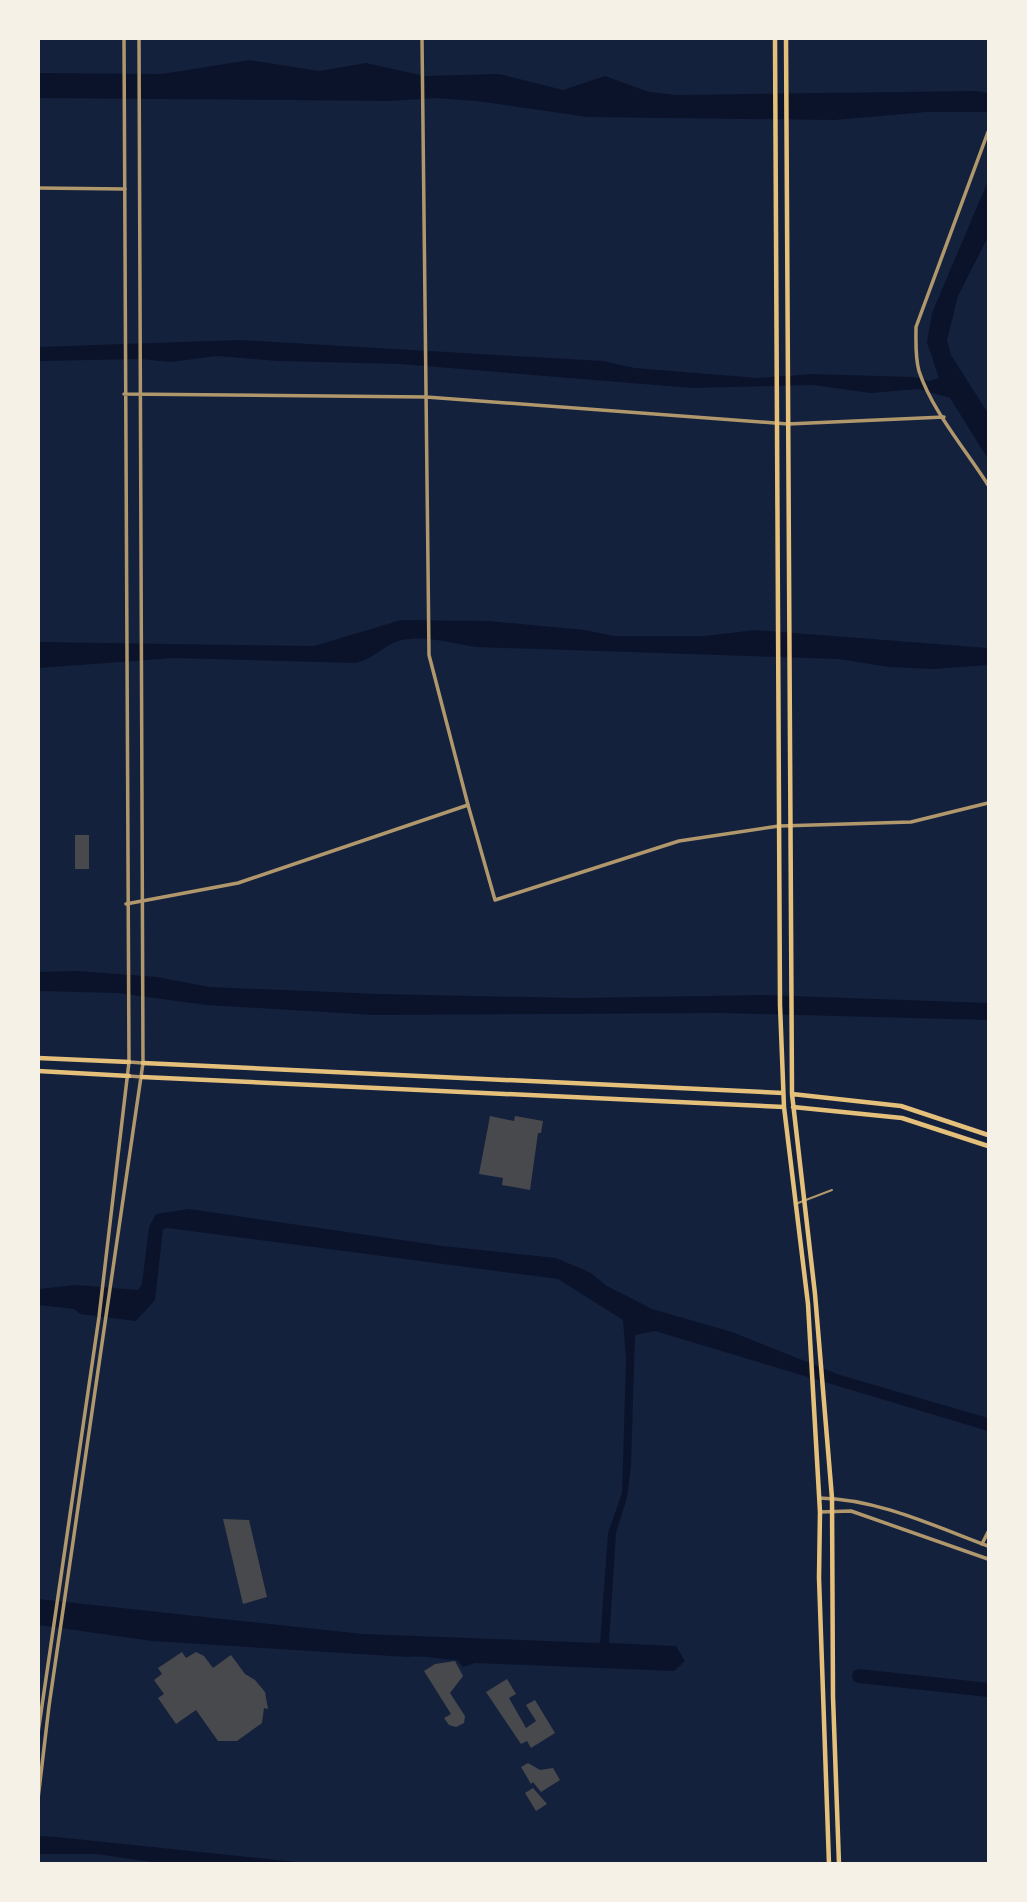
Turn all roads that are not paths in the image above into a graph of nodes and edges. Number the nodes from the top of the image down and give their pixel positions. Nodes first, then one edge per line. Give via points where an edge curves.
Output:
1 (124, 38) edge
2 (139, 38) edge
3 (422, 38) edge
4 (775, 38) edge
5 (786, 38) edge
6 (989, 132) edge
7 (38, 188) edge
8 (125, 190) junction
9 (124, 394) junction
10 (140, 394) junction
11 (426, 397) junction
12 (944, 417) junction
13 (776, 424) junction
14 (788, 424) junction
15 (989, 485) edge
16 (989, 803) edge
17 (468, 805) junction
18 (779, 826) junction
19 (788, 826) junction
20 (140, 902) junction
21 (126, 904) junction
22 (38, 1058) edge
23 (130, 1062) junction
24 (143, 1063) junction
25 (38, 1071) edge
26 (129, 1076) junction
27 (142, 1077) junction
28 (783, 1093) junction
29 (792, 1094) junction
30 (784, 1107) junction
31 (793, 1107) junction
32 (989, 1135) edge
33 (987, 1146) edge
34 (832, 1190) dead end
35 (804, 1202) junction
36 (796, 1203) junction
37 (819, 1498) junction
38 (831, 1498) junction
39 (820, 1512) junction
40 (832, 1512) junction
41 (989, 1532) edge
42 (982, 1544) junction
43 (989, 1546) edge
44 (989, 1559) edge
45 (38, 1733) edge
46 (38, 1799) edge
47 (829, 1864) edge
48 (839, 1864) edge

1 - 8 street
2 - 10 street
3 - 11 street
4 - 13 main road
5 - 14 main road
6 - 12 street via 916,327 919,371
7 - 8 street
8 - 9 street
9 - 10 street
9 - 21 street via 130,636
10 - 11 street
10 - 20 street
11 - 13 street
11 - 17 street via 429,655
12 - 14 street
12 - 15 street
13 - 14 street
13 - 18 main road
14 - 19 main road
16 - 19 street via 911,822
17 - 18 street via 495,900 679,841
17 - 20 street via 238,883
18 - 19 street
18 - 28 main road
19 - 29 main road
20 - 21 street
20 - 24 street
21 - 23 street
22 - 23 main road
23 - 24 street
23 - 26 street
24 - 27 street
24 - 28 main road
25 - 26 main road
26 - 27 street
26 - 45 street
27 - 30 main road
27 - 46 street
28 - 29 street
28 - 30 main road
29 - 31 main road
29 - 32 main road via 901,1105
30 - 31 street
30 - 36 main road
31 - 33 main road via 902,1118
31 - 35 main road
34 - 35 lane
35 - 36 lane
35 - 38 main road
36 - 37 main road via 808,1304
37 - 38 street
37 - 39 main road
38 - 40 main road
38 - 42 street via 863,1503
39 - 40 street
39 - 47 main road
40 - 44 street via 851,1511
40 - 48 main road
41 - 42 street
42 - 43 street

